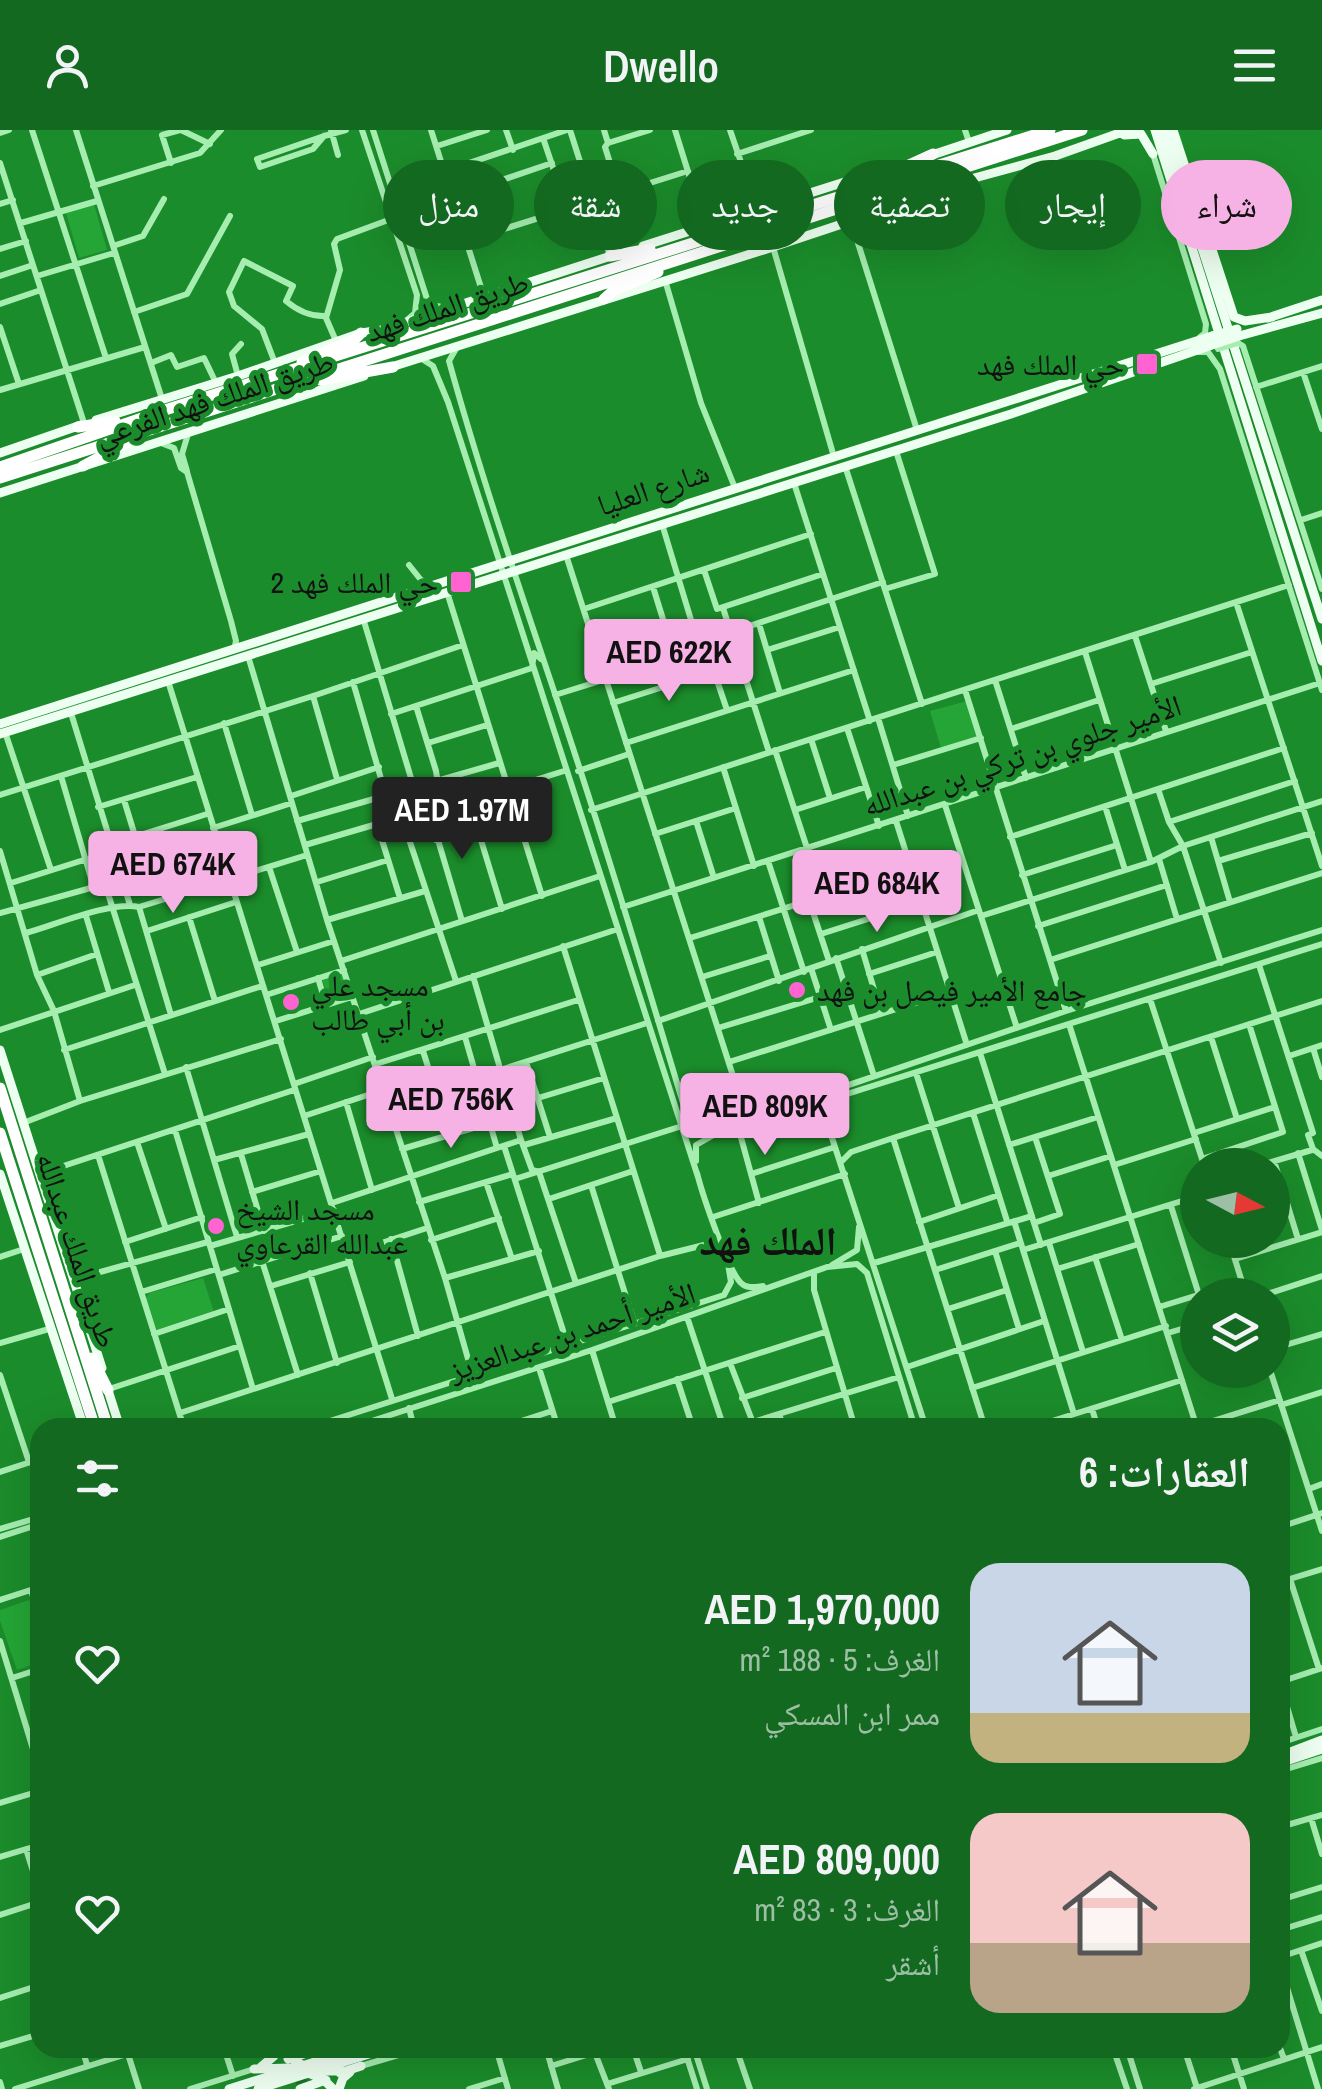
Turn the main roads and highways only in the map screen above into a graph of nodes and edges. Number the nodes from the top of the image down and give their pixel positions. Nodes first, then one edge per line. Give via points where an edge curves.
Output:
1 (1050, 130) edge
2 (1082, 130) edge
3 (1094, 130) edge
4 (1128, 130) edge
5 (1155, 130) edge
6 (1164, 130) edge
7 (1174, 130) edge
8 (1107, 138) junction
9 (1012, 141) edge
10 (933, 154) junction
11 (1153, 154) road end
12 (1059, 155) junction
13 (921, 160) edge
14 (958, 160) edge
15 (985, 175) edge
16 (834, 226) edge
17 (677, 248) edge
18 (685, 250) edge
19 (686, 250) edge
20 (691, 250) edge
21 (610, 256) junction
22 (604, 299) junction
23 (1322, 300) edge
24 (1322, 314) edge
25 (1272, 321) junction
26 (361, 333) junction
27 (1182, 351) junction
28 (393, 367) junction
29 (288, 373) junction
30 (282, 387) junction
31 (1016, 397) junction
32 (165, 410) junction
33 (1019, 410) junction
34 (966, 414) junction
35 (81, 425) joint
36 (969, 427) junction
37 (0, 453) edge
38 (31, 462) junction
39 (0, 466) edge
40 (83, 466) junction
41 (0, 478) edge
42 (762, 486) junction
43 (0, 493) edge
44 (507, 568) junction
45 (1321, 615) edge
46 (1317, 646) junction
47 (1322, 661) edge
48 (1321, 683) edge
49 (2, 730) edge
50 (0, 1050) edge
51 (0, 1064) edge
52 (0, 1088) edge
53 (0, 1133) edge
54 (0, 1149) edge
55 (26, 1167) junction
56 (0, 1174) edge
57 (20, 1195) junction
58 (5, 1206) edge
59 (70, 1309) junction
60 (64, 1332) junction
61 (108, 1390) junction
62 (80, 1418) edge
63 (82, 1418) edge
64 (92, 1418) edge
65 (105, 1418) edge
66 (117, 1418) edge
67 (1322, 1739) edge
68 (1319, 1753) edge
69 (1290, 1755) edge
70 (1290, 1758) edge
71 (272, 2058) edge
72 (291, 2058) joint
73 (311, 2058) edge
74 (321, 2058) edge
75 (328, 2058) edge
76 (338, 2058) edge
77 (356, 2058) edge
78 (361, 2066) junction
79 (265, 2067) junction
80 (254, 2069) junction
81 (305, 2069) junction
82 (344, 2071) junction
83 (324, 2080) junction
84 (229, 2089) edge
85 (258, 2089) edge
86 (274, 2089) edge
87 (282, 2089) edge
88 (299, 2089) edge
89 (336, 2089) edge

1 - 9 highway, طريق الملك فهد
2 - 9 highway, طريق الملك فهد
3 - 12 main road
4 - 8 main road, طريق الملك فهد الفرعي
5 - 46 main road
6 - 45 main road
7 - 25 main road via 1234,317
8 - 11 main road via 1141,134
8 - 12 main road, طريق الملك فهد الفرعي
9 - 10 main road, طريق الملك فهد الفرعي via 969,142
9 - 14 highway, طريق الملك فهد
10 - 13 highway
10 - 21 main road, طريق الملك فهد الفرعي
12 - 15 main road, طريق الملك فهد الفرعي
16 - 22 main road, طريق الملك فهد الفرعي
17 - 21 highway
18 - 29 highway, طريق الملك فهد
19 - 30 highway, طريق الملك فهد
20 - 22 highway
21 - 26 main road, طريق الملك فهد الفرعي
22 - 28 main road, طريق الملك فهد الفرعي
23 - 25 main road, شارع العليا
24 - 25 main road, شارع العليا
25 - 27 main road, شارع العليا, bridge
26 - 29 highway
26 - 32 main road, طريق الملك فهد الفرعي via 216,383
27 - 31 main road, شارع العليا
27 - 33 main road, شارع العليا
28 - 30 highway
28 - 40 main road, طريق الملك فهد الفرعي
29 - 32 highway, طريق الملك فهد
30 - 32 highway, طريق الملك فهد
31 - 33 main road via 999,409
31 - 34 main road, شارع العليا
32 - 35 highway
32 - 38 highway, طريق الملك فهد
32 - 40 highway via 166,427
33 - 36 main road, شارع العليا
34 - 36 main road via 988,414
34 - 42 main road, شارع العليا
35 - 37 main road, طريق الملك فهد الفرعي
36 - 42 main road, شارع العليا
38 - 39 highway, طريق الملك فهد
38 - 41 highway, طريق الملك فهد
40 - 43 main road, طريق الملك فهد الفرعي
42 - 44 main road, شارع العليا via 566,555
42 - 44 main road, شارع العليا via 736,488
44 - 49 main road, شارع العليا via 250,644
44 - 49 main road, شارع العليا
46 - 47 main road
46 - 48 main road
50 - 61 main road
51 - 55 main road
52 - 55 highway, طريق الملك عبدالله
53 - 57 highway, طريق الملك عبدالله
54 - 57 highway
55 - 59 highway, طريق الملك عبدالله
56 - 58 main road, طريق الملك عبدالله
57 - 60 highway, طريق الملك عبدالله
58 - 62 main road, طريق الملك عبدالله
59 - 61 highway
59 - 65 highway, طريق الملك عبدالله
60 - 63 main road
60 - 64 highway, طريق الملك عبدالله
61 - 66 main road
67 - 69 main road
68 - 70 main road
71 - 80 main road
72 - 79 main road
72 - 81 main road
73 - 81 main road
74 - 81 main road
75 - 84 main road, bridge
76 - 78 main road
77 - 85 main road, bridge
78 - 82 main road
78 - 89 main road
79 - 80 main road
79 - 81 main road
80 - 86 main road via 273,2072
81 - 82 main road
81 - 83 main road
81 - 87 main road
81 - 88 main road
82 - 83 main road
83 - 88 main road
83 - 89 main road

